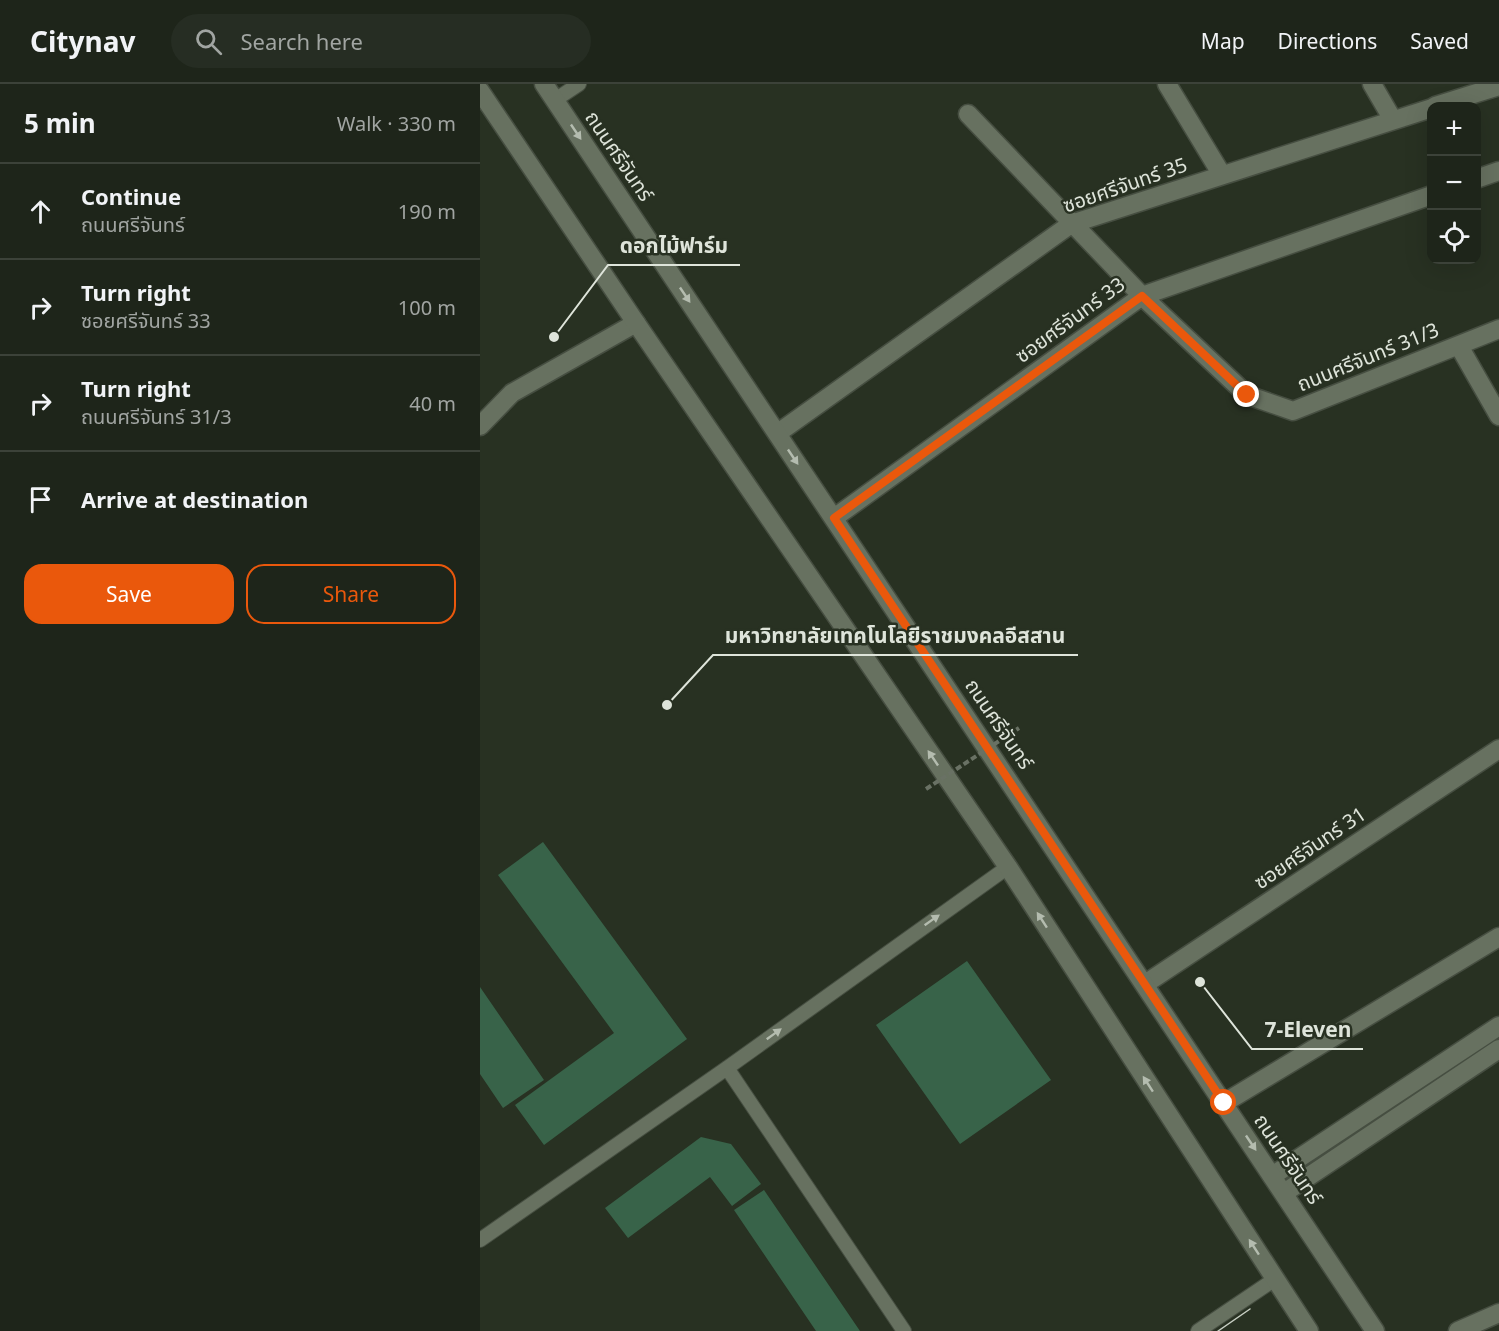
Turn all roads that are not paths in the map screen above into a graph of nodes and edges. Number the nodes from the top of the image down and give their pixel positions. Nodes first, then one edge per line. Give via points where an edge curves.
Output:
1 (544, 84) edge
2 (579, 84) edge
3 (1167, 84) edge
4 (1372, 84) edge
5 (1499, 86) edge
6 (480, 91) edge
7 (555, 100) junction
8 (1449, 102) edge
9 (1427, 109) edge
10 (968, 114) dead end
11 (1394, 120) junction
12 (1499, 171) edge
13 (1222, 175) junction
14 (1481, 177) edge
15 (1427, 196) edge
16 (1071, 224) junction
17 (1142, 296) junction
18 (636, 323) junction
19 (1499, 329) edge
20 (1459, 346) junction
21 (1499, 416) edge
22 (480, 426) edge
23 (778, 433) junction
24 (834, 518) junction
25 (1499, 749) edge
26 (1008, 867) junction
27 (1499, 937) edge
28 (1145, 984) junction
29 (1499, 1026) edge
30 (1499, 1049) edge
31 (727, 1068) junction
32 (1224, 1103) junction
33 (1272, 1176) junction
34 (1284, 1193) junction
35 (480, 1240) edge
36 (1275, 1279) junction
37 (1499, 1313) edge
38 (904, 1331) edge
39 (1198, 1331) edge
40 (1310, 1331) edge
41 (1375, 1331) edge
42 (1458, 1331) edge

1 - 7 street, ถนนศรีจันทร์
2 - 7 lane
3 - 13 street
4 - 11 street
5 - 8 street, ซอยศรีจันทร์ 35
6 - 18 street
7 -> 23 street, ถนนศรีจันทร์
9 - 11 street, ซอยศรีจันทร์ 35
10 - 16 street, ถนนศรีจันทร์ 31/3
11 - 13 street, ซอยศรีจันทร์ 35
12 - 14 street
13 - 16 street, ซอยศรีจันทร์ 35
15 - 17 street, ซอยศรีจันทร์ 33
16 - 17 street, ถนนศรีจันทร์ 31/3
16 - 23 street, ซอยศรีจันทร์ 35
17 - 20 street, ถนนศรีจันทร์ 31/3 via 1247,395 1293,411
17 - 24 street, ซอยศรีจันทร์ 33
18 - 22 street via 512,393
26 -> 18 street
19 - 20 street, ถนนศรีจันทร์ 31/3
20 - 21 street
23 -> 24 street, ถนนศรีจันทร์
24 - 28 street, ถนนศรีจันทร์
25 - 28 street, ซอยศรีจันทร์ 31
31 -> 26 lane
36 -> 26 street
27 - 32 street
28 - 32 street, ถนนศรีจันทร์
29 - 33 street
30 - 34 street
31 - 35 lane
31 - 38 lane
32 -> 33 street, ถนนศรีจันทร์
33 - 34 street, ถนนศรีจันทร์
34 - 41 street, ถนนศรีจันทร์
36 - 39 lane
36 - 40 street
37 - 42 street

